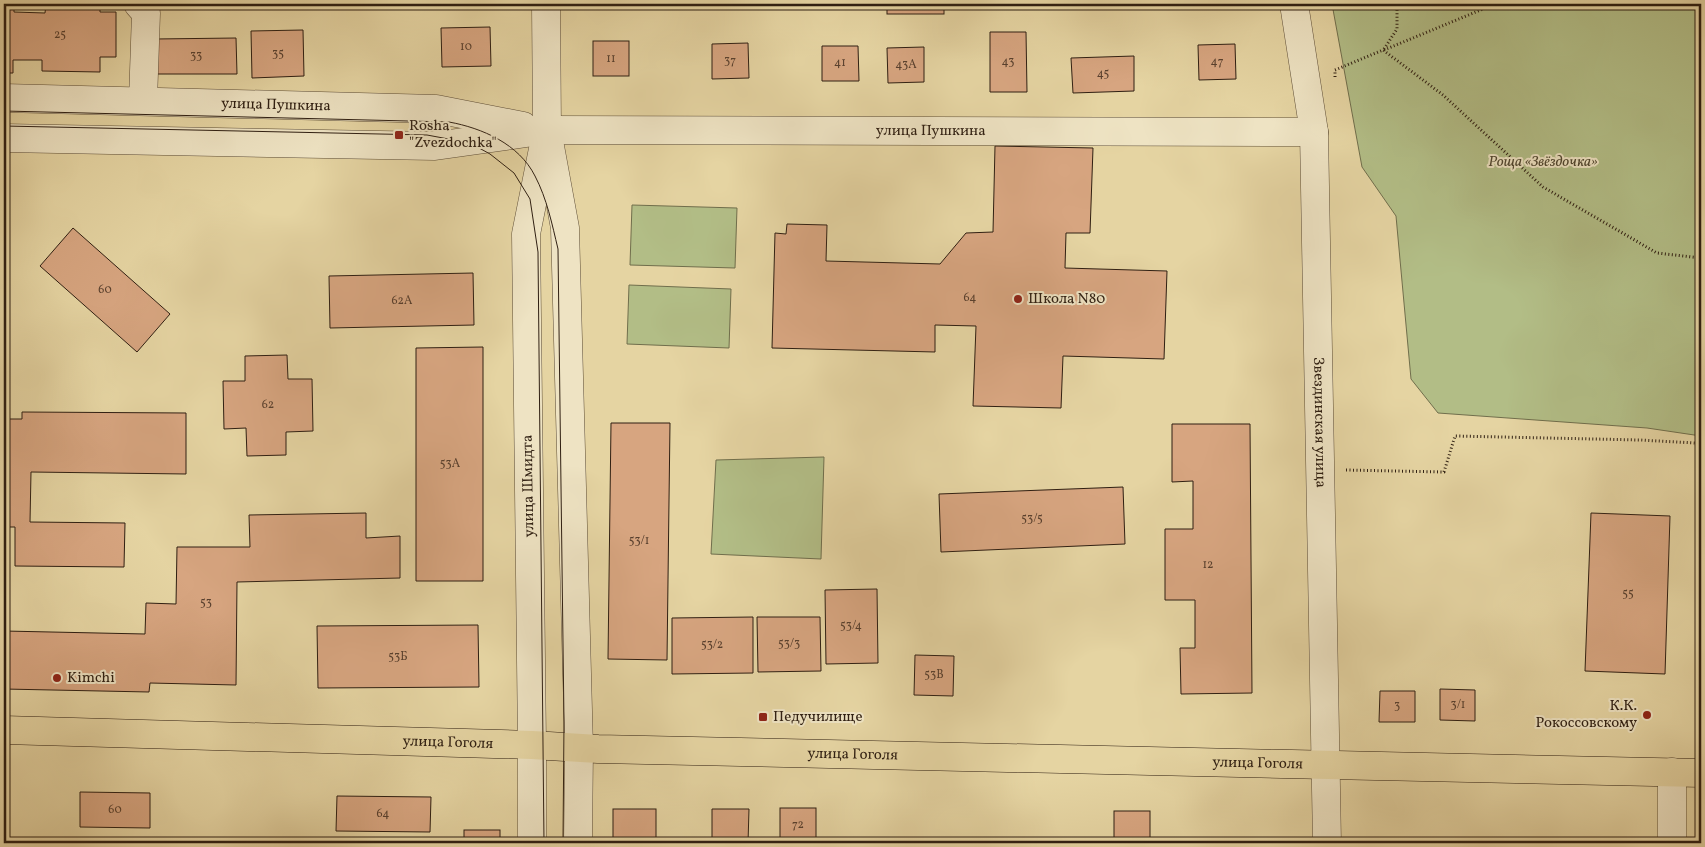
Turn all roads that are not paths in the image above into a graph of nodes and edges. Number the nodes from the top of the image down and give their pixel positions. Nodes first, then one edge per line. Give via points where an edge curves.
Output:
1 (138, 4) edge
2 (546, 4) edge
3 (1294, 4) edge
4 (4, 98) edge
5 (143, 101) junction
6 (547, 130) junction
7 (1314, 132) junction
8 (4, 138) edge
9 (4, 730) edge
10 (532, 745) junction
11 (579, 748) junction
12 (1325, 766) junction
13 (1672, 772) junction
14 (1701, 773) edge
15 (532, 843) edge
16 (578, 843) edge
17 (1327, 843) edge
18 (1672, 843) edge

1 - 5 street via 146,13
2 - 6 street, улица Шмидта
3 - 7 street, Звездинская улица
4 - 5 street, улица Пушкина
5 - 6 street, улица Пушкина via 436,109
6 - 7 street, улица Пушкина
6 - 8 street, улица Пушкина via 435,146
6 - 10 street, улица Шмидта via 526,234
6 - 11 street, улица Шмидта via 565,228
7 - 12 street, Звездинская улица
9 - 10 main road, улица Гоголя
10 - 11 main road, улица Гоголя
10 - 15 street, улица Шмидта
11 - 12 main road, улица Гоголя
11 - 16 street, улица Шмидта
12 - 13 main road, улица Гоголя
12 - 17 street, Звездинская улица
13 - 14 main road, улица Гоголя
13 - 18 street

